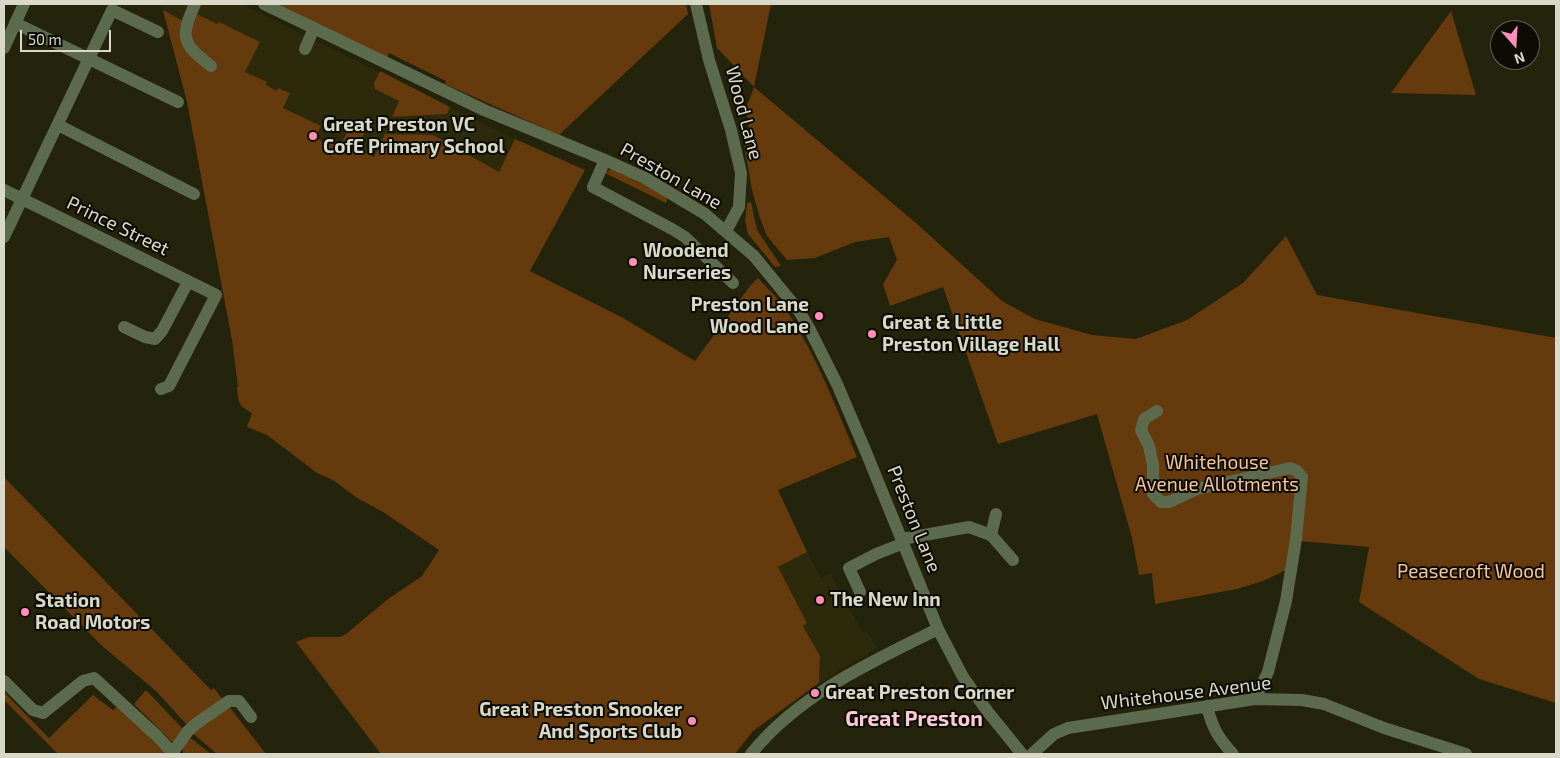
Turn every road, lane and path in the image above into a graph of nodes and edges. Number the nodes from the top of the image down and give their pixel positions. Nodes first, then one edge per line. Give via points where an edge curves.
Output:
1 (24, 4) edge
2 (195, 4) edge
3 (264, 4) edge
4 (696, 4) edge
5 (15, 23) junction
6 (314, 28) junction
7 (158, 32) dead end
8 (4, 48) edge
9 (305, 49) dead end
10 (89, 58) junction
11 (211, 66) dead end
12 (178, 102) dead end
13 (58, 125) junction
14 (605, 160) junction
15 (4, 190) edge
16 (194, 194) dead end
17 (22, 199) junction
18 (726, 231) junction
19 (4, 237) edge
20 (188, 282) junction
21 (733, 284) dead end
22 (124, 327) dead end
23 (161, 390) dead end
24 (1157, 411) dead end
25 (996, 514) dead end
26 (991, 535) junction
27 (903, 541) junction
28 (1013, 560) dead end
29 (860, 592) dead end
30 (938, 629) junction
31 (4, 681) edge
32 (1255, 699) junction
33 (1207, 706) junction
34 (251, 717) dead end
35 (174, 753) edge
36 (1459, 753) edge
37 (751, 754) edge
38 (1022, 754) edge
39 (1032, 754) edge
40 (1233, 754) edge

1 - 5 street
2 - 11 street via 187,23 186,39
3 - 6 street, Preston Lane
4 - 18 street, Wood Lane via 741,173 739,207
5 - 8 street
5 - 10 street
6 - 9 street
6 - 14 street, Preston Lane via 507,120
7 - 10 street via 112,10
10 - 12 street
10 - 13 street
13 - 16 street
13 - 17 street
14 - 18 street, Preston Lane via 645,178 705,214
14 - 21 street via 593,187 685,238
15 - 17 street, Prince Street
17 - 19 street
17 - 20 street, Prince Street
18 - 27 street, Preston Lane via 754,256 809,328
20 - 22 street via 158,337 150,339
20 - 23 street, Prince Street via 216,295 169,386
24 - 32 street via 1144,419 1141,430 1151,453 1153,494 1161,502 1169,502 1206,487 1290,468 1302,476 1286,601 1268,672
25 - 26 street
26 - 27 street via 969,527
26 - 28 street
27 - 29 street via 849,568
27 - 30 street, Preston Lane
30 - 37 street via 812,699 772,729
30 - 38 street, Preston Lane via 963,677
31 - 35 street via 33,710 44,713 83,682 94,678
32 - 33 street, Whitehouse Avenue
32 - 36 street, Whitehouse Avenue via 1324,704
33 - 39 street, Whitehouse Avenue via 1068,728 1054,734
33 - 40 street via 1214,730
34 - 35 street via 239,701 228,700 188,731

